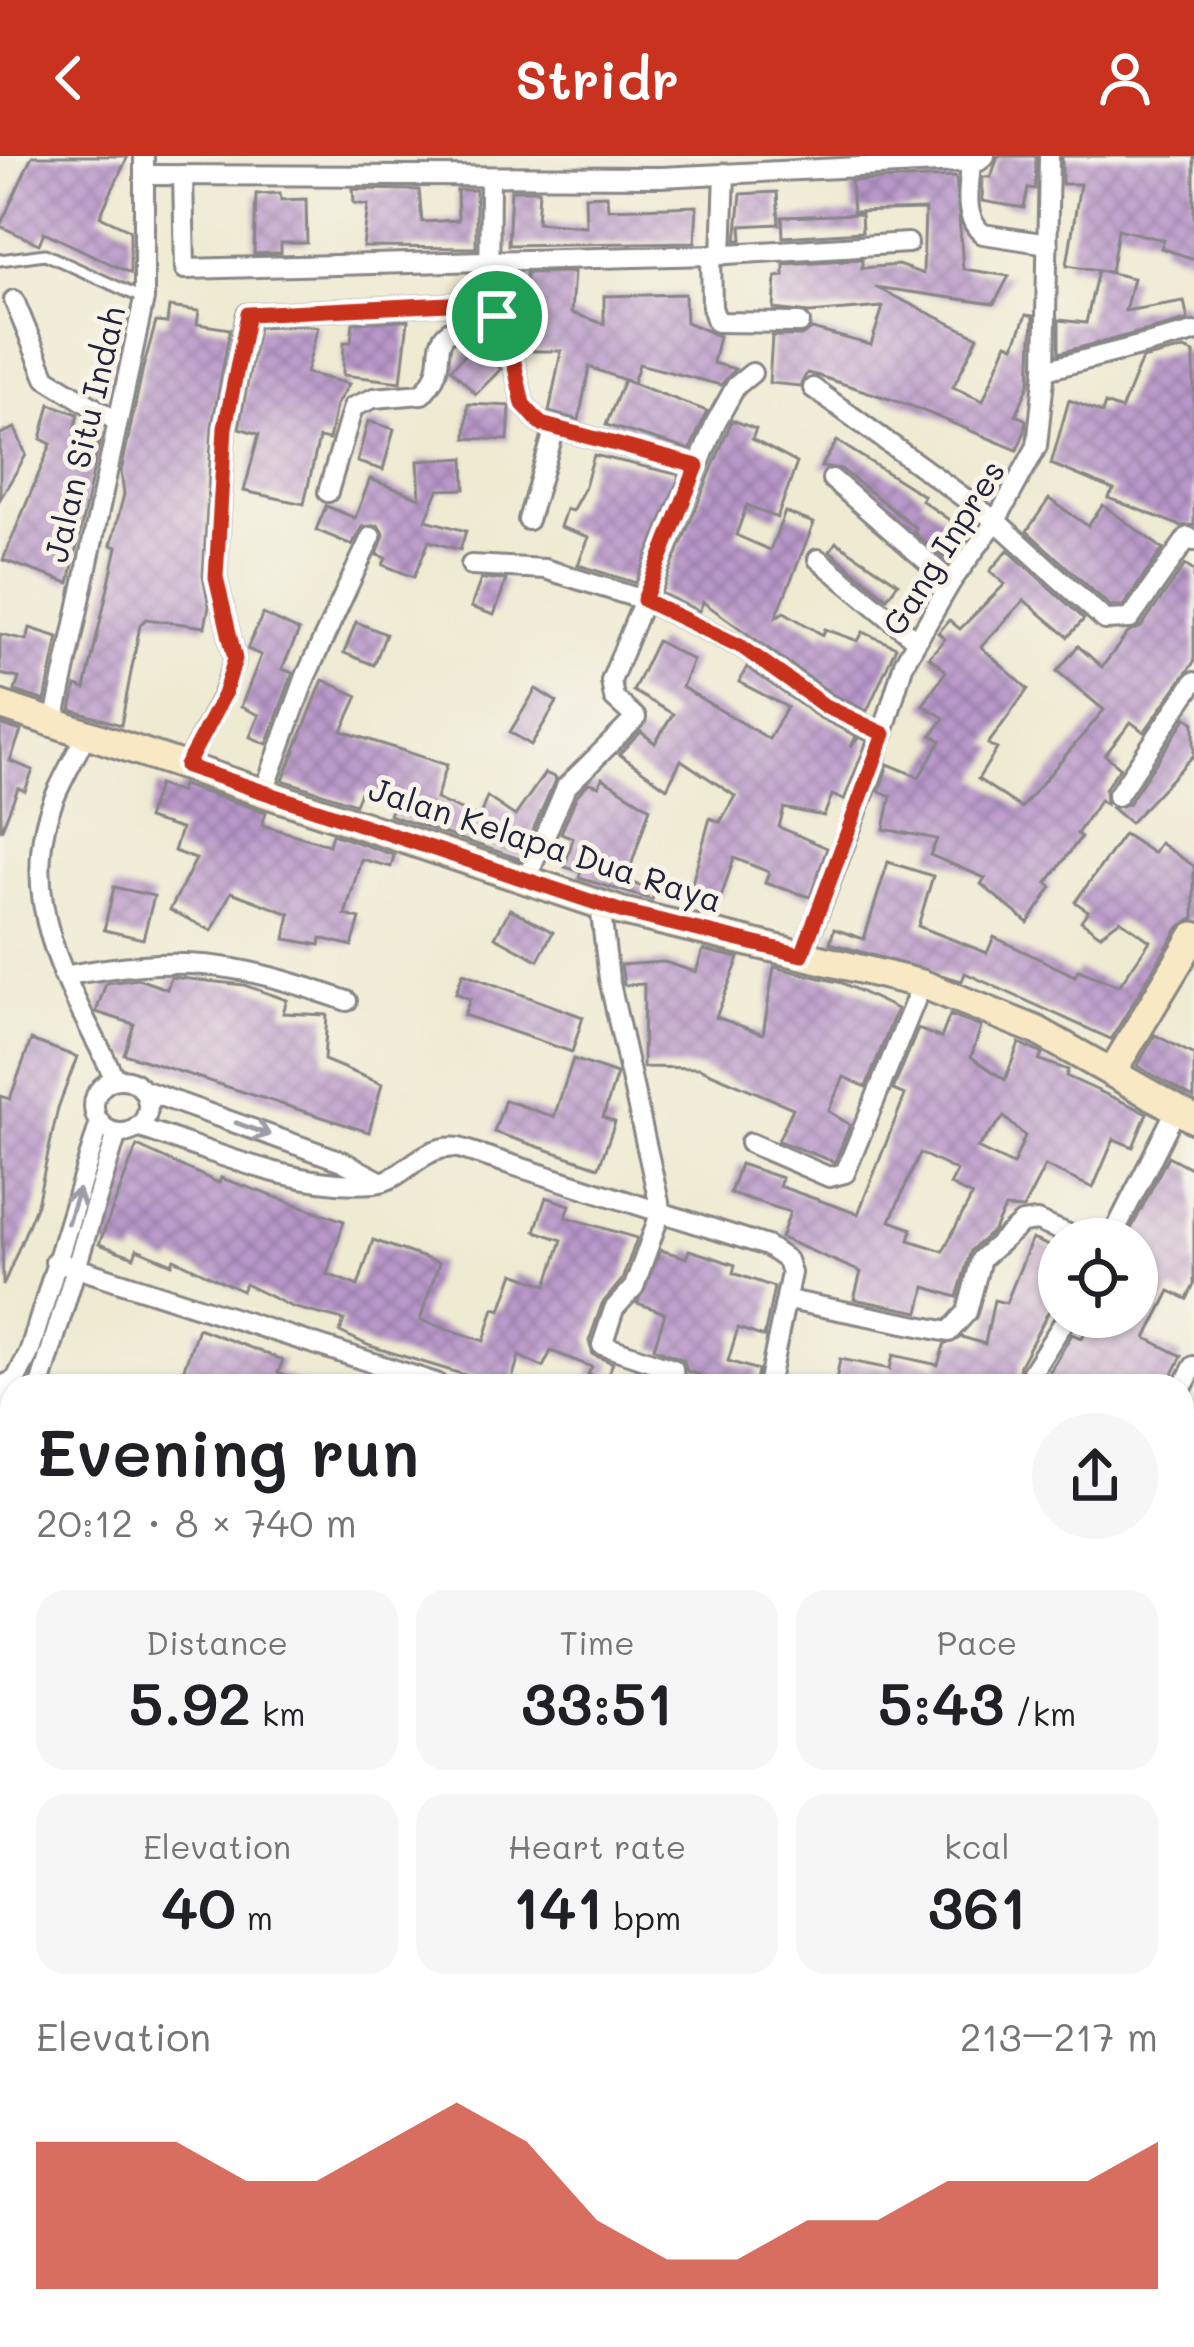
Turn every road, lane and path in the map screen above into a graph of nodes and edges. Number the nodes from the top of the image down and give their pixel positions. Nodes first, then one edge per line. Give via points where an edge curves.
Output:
1 (564, 156) edge
2 (1049, 156) edge
3 (978, 159) edge
4 (903, 160) edge
5 (826, 161) edge
6 (246, 165) edge
7 (144, 166) edge
8 (400, 166) edge
9 (661, 166) edge
10 (735, 167) edge
11 (183, 175) junction
12 (490, 178) junction
13 (563, 178) junction
14 (908, 244) dead end
15 (1048, 244) junction
16 (717, 255) junction
17 (0, 260) edge
18 (487, 261) junction
19 (144, 299) junction
20 (14, 300) dead end
21 (493, 309) junction
22 (800, 323) dead end
23 (1194, 332) edge
24 (1045, 370) junction
25 (752, 373) dead end
26 (813, 388) dead end
27 (116, 421) junction
28 (555, 428) junction
29 (697, 466) junction
30 (832, 478) dead end
31 (328, 492) dead end
32 (528, 520) dead end
33 (996, 521) junction
34 (371, 537) dead end
35 (1194, 541) edge
36 (818, 559) dead end
37 (471, 565) dead end
38 (951, 582) junction
39 (644, 600) junction
40 (915, 639) junction
41 (1194, 682) edge
42 (0, 705) edge
43 (54, 723) junction
44 (86, 734) junction
45 (884, 734) junction
46 (197, 770) junction
47 (252, 788) junction
48 (1117, 796) dead end
49 (526, 880) junction
50 (600, 905) junction
51 (1194, 936) edge
52 (802, 955) junction
53 (63, 976) junction
54 (922, 985) junction
55 (347, 1000) dead end
56 (1112, 1072) junction
57 (115, 1079) junction
58 (142, 1090) junction
59 (1185, 1115) edge
60 (118, 1127) junction
61 (750, 1143) dead end
62 (383, 1183) junction
63 (661, 1211) junction
64 (1124, 1218) edge
65 (1038, 1221) edge
66 (56, 1261) junction
67 (78, 1268) junction
68 (788, 1300) junction
69 (1054, 1338) edge
70 (18, 1374) edge
71 (44, 1374) edge
72 (404, 1374) edge
73 (673, 1374) edge
74 (771, 1374) edge
75 (1032, 1374) edge
76 (0, 1387) edge
77 (0, 1428) edge

1 - 13 street
2 - 15 street, Gang Inpres
3 - 4 street
3 - 15 street via 968,210 974,227
4 - 5 street
5 - 10 street
6 - 8 street
6 - 11 street
7 - 11 street
7 - 19 street, Jalan Situ Indah
8 - 12 street
9 - 10 street
9 - 13 street
10 - 16 street
11 - 18 street via 185,269
12 - 13 street
12 - 18 street
14 - 16 street
15 - 24 street, Gang Inpres
16 - 18 street
16 - 22 street via 717,322
17 - 19 lane via 45,254
18 - 21 street
19 - 27 street, Jalan Situ Indah
20 - 27 street via 46,378
21 - 28 street via 508,335 523,404
21 - 31 street via 449,328 422,394 353,407
21 - 46 street via 248,314 225,428 216,577 235,659
23 - 24 street
24 - 33 street, Gang Inpres via 1036,446
25 - 29 street via 728,399
26 - 33 street
27 - 43 street, Jalan Situ Indah
28 - 29 street
28 - 32 street
29 - 39 street
30 - 38 street
33 - 35 street via 1111,622 1130,619 1188,537
33 - 38 street, Gang Inpres
34 - 47 street
36 - 40 street
37 - 39 street via 545,568
38 - 40 street, Gang Inpres
39 - 45 street via 742,647 825,706
39 - 49 street via 610,690 636,718 566,787
40 - 45 street, Gang Inpres
41 - 48 street
42 - 43 main road, Jalan Kelapa Dua Raya
43 - 44 main road, Jalan Kelapa Dua Raya
44 - 46 main road, Jalan Kelapa Dua Raya
44 - 53 street via 53,802 43,845 47,930
45 - 52 street, Gang Inpres
46 - 47 main road, Jalan Kelapa Dua Raya
47 - 49 main road, Jalan Kelapa Dua Raya
49 - 50 main road, Jalan Kelapa Dua Raya
50 - 52 main road, Jalan Kelapa Dua Raya
50 - 63 street
51 - 56 main road
52 - 54 main road, Jalan Kelapa Dua Raya
53 - 55 street via 194,961
53 - 57 street
54 - 56 main road, Jalan Kelapa Dua Raya via 1036,1030
54 - 61 street via 845,1173 829,1177
56 - 59 main road, Jalan Kelapa Dua Raya
57 - 58 street
57 - 60 street via 98,1092 95,1113
58 - 60 street via 147,1110
58 -> 62 street via 343,1161
59 - 64 street
60 - 62 street via 328,1185
66 -> 60 street
60 - 67 street
62 - 63 street via 444,1146
63 - 68 street via 779,1252 791,1273
63 - 73 street via 604,1348
65 - 68 street via 1022,1223 981,1259 967,1312 949,1332
66 - 67 street
66 - 70 street
67 - 71 street
67 - 72 street
68 - 74 street
69 - 75 street
76 - 77 street

